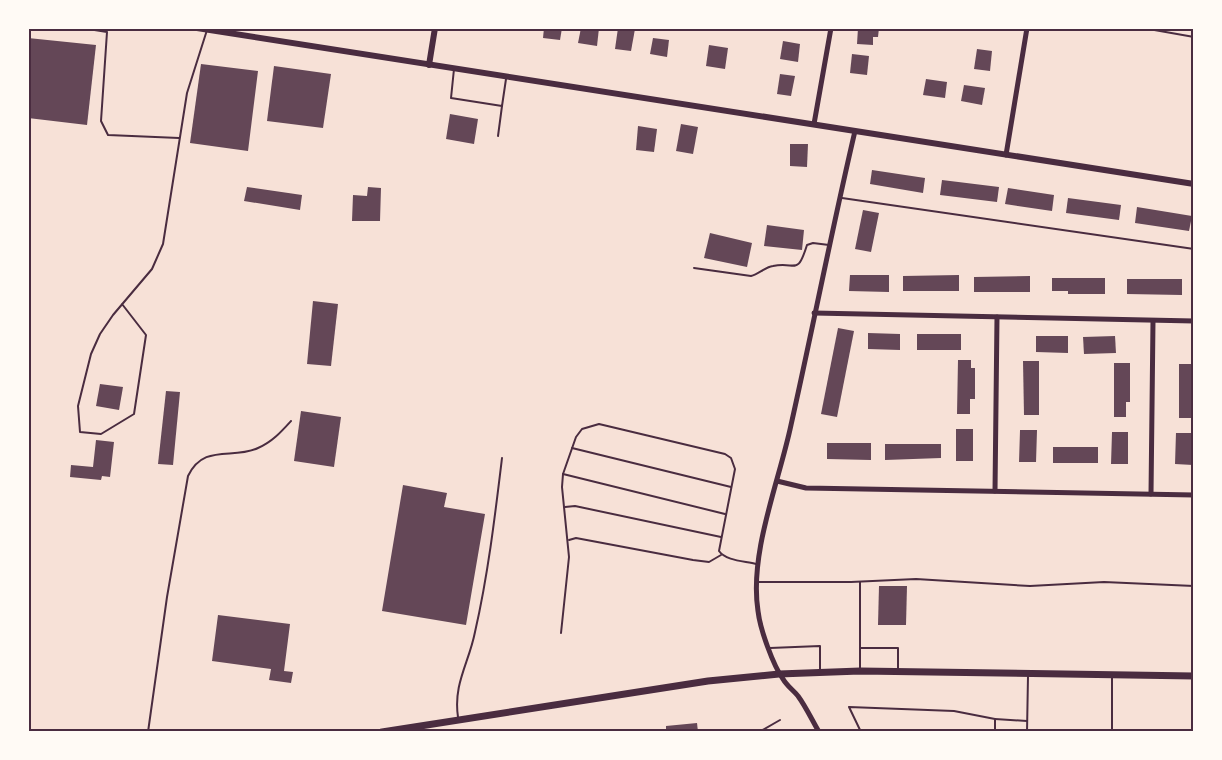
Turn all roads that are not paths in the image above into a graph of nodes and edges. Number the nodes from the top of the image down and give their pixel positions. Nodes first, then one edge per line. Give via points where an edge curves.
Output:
1 (82, 28) edge
2 (197, 28) edge
3 (435, 28) edge
4 (831, 28) edge
5 (1027, 28) edge
6 (1143, 28) edge
7 (108, 30) edge
8 (207, 30) junction
9 (1194, 37) edge
10 (429, 65) junction
11 (454, 69) junction
12 (506, 77) junction
13 (502, 106) junction
14 (814, 124) junction
15 (855, 131) junction
16 (498, 136) dead end
17 (179, 138) junction
18 (1006, 155) junction
19 (1194, 184) edge
20 (839, 198) junction
21 (829, 245) junction
22 (1194, 249) edge
23 (694, 268) dead end
24 (122, 304) junction
25 (814, 313) junction
26 (997, 317) junction
27 (1154, 321) junction
28 (1194, 321) edge
29 (291, 421) dead end
30 (572, 448) junction
31 (502, 458) dead end
32 (563, 474) junction
33 (777, 482) junction
34 (731, 487) junction
35 (995, 491) junction
36 (1151, 494) junction
37 (1194, 495) edge
38 (563, 507) junction
39 (725, 514) junction
40 (720, 537) junction
41 (568, 540) junction
42 (721, 555) junction
43 (759, 564) junction
44 (757, 582) junction
45 (860, 582) junction
46 (1194, 585) edge
47 (561, 633) dead end
48 (770, 648) junction
49 (860, 648) junction
50 (860, 671) junction
51 (898, 671) junction
52 (820, 672) junction
53 (1028, 673) junction
54 (779, 674) junction
55 (1112, 674) junction
56 (1194, 676) edge
57 (995, 719) junction
58 (458, 720) junction
59 (780, 720) dead end
60 (1027, 721) junction
61 (148, 732) edge
62 (382, 732) edge
63 (759, 732) edge
64 (819, 732) edge
65 (861, 732) edge
66 (995, 732) edge
67 (1027, 732) edge
68 (1112, 732) edge

1 - 7 lane
2 - 8 street
3 - 10 street
4 - 14 street
5 - 18 street
6 - 9 lane
7 - 17 lane via 101,121 108,135
8 - 10 street
8 - 17 lane via 187,93
10 - 11 street
11 - 12 street
11 - 13 lane via 451,98
12 - 13 lane
12 - 14 street
13 - 16 lane
14 - 15 street
15 - 18 street
15 - 20 street
17 - 24 lane via 163,244 152,269
18 - 19 street
20 - 21 street
20 - 22 lane
21 - 23 lane via 807,245 798,265 769,266 751,276
21 - 25 street
24 - 24 lane via 91,354 78,406 80,432 101,434 134,414 146,335
25 - 26 street
25 - 33 street
26 - 27 street
26 - 35 street
27 - 28 street
27 - 36 street
29 - 61 lane via 258,448 206,456 188,476
30 - 32 lane
30 - 34 lane
30 - 34 lane via 582,429 599,424 725,454 734,462
31 - 58 lane via 476,632 457,690
32 - 38 lane
32 - 39 lane
33 - 35 street via 806,488
33 - 43 street
34 - 39 lane
35 - 36 street
36 - 37 street
38 - 40 lane via 575,506
38 - 41 lane
39 - 40 lane
40 - 42 lane
41 - 42 lane via 576,538 709,562
41 - 47 lane
42 - 43 lane
43 - 44 street
44 - 45 lane
44 - 48 street via 758,611
45 - 46 lane via 916,579 1049,586 1104,582
45 - 49 lane
48 - 52 lane via 820,646
48 - 54 street
49 - 50 lane
49 - 51 lane via 898,648
50 - 51 main road
50 - 52 main road
51 - 53 main road
52 - 54 main road
53 - 55 main road
53 - 60 lane
54 - 58 main road via 708,681
54 - 64 street
55 - 56 main road
55 - 68 lane
57 - 60 lane
57 - 65 lane via 954,711 849,707
57 - 66 lane
58 - 62 main road
59 - 63 lane
60 - 67 lane

